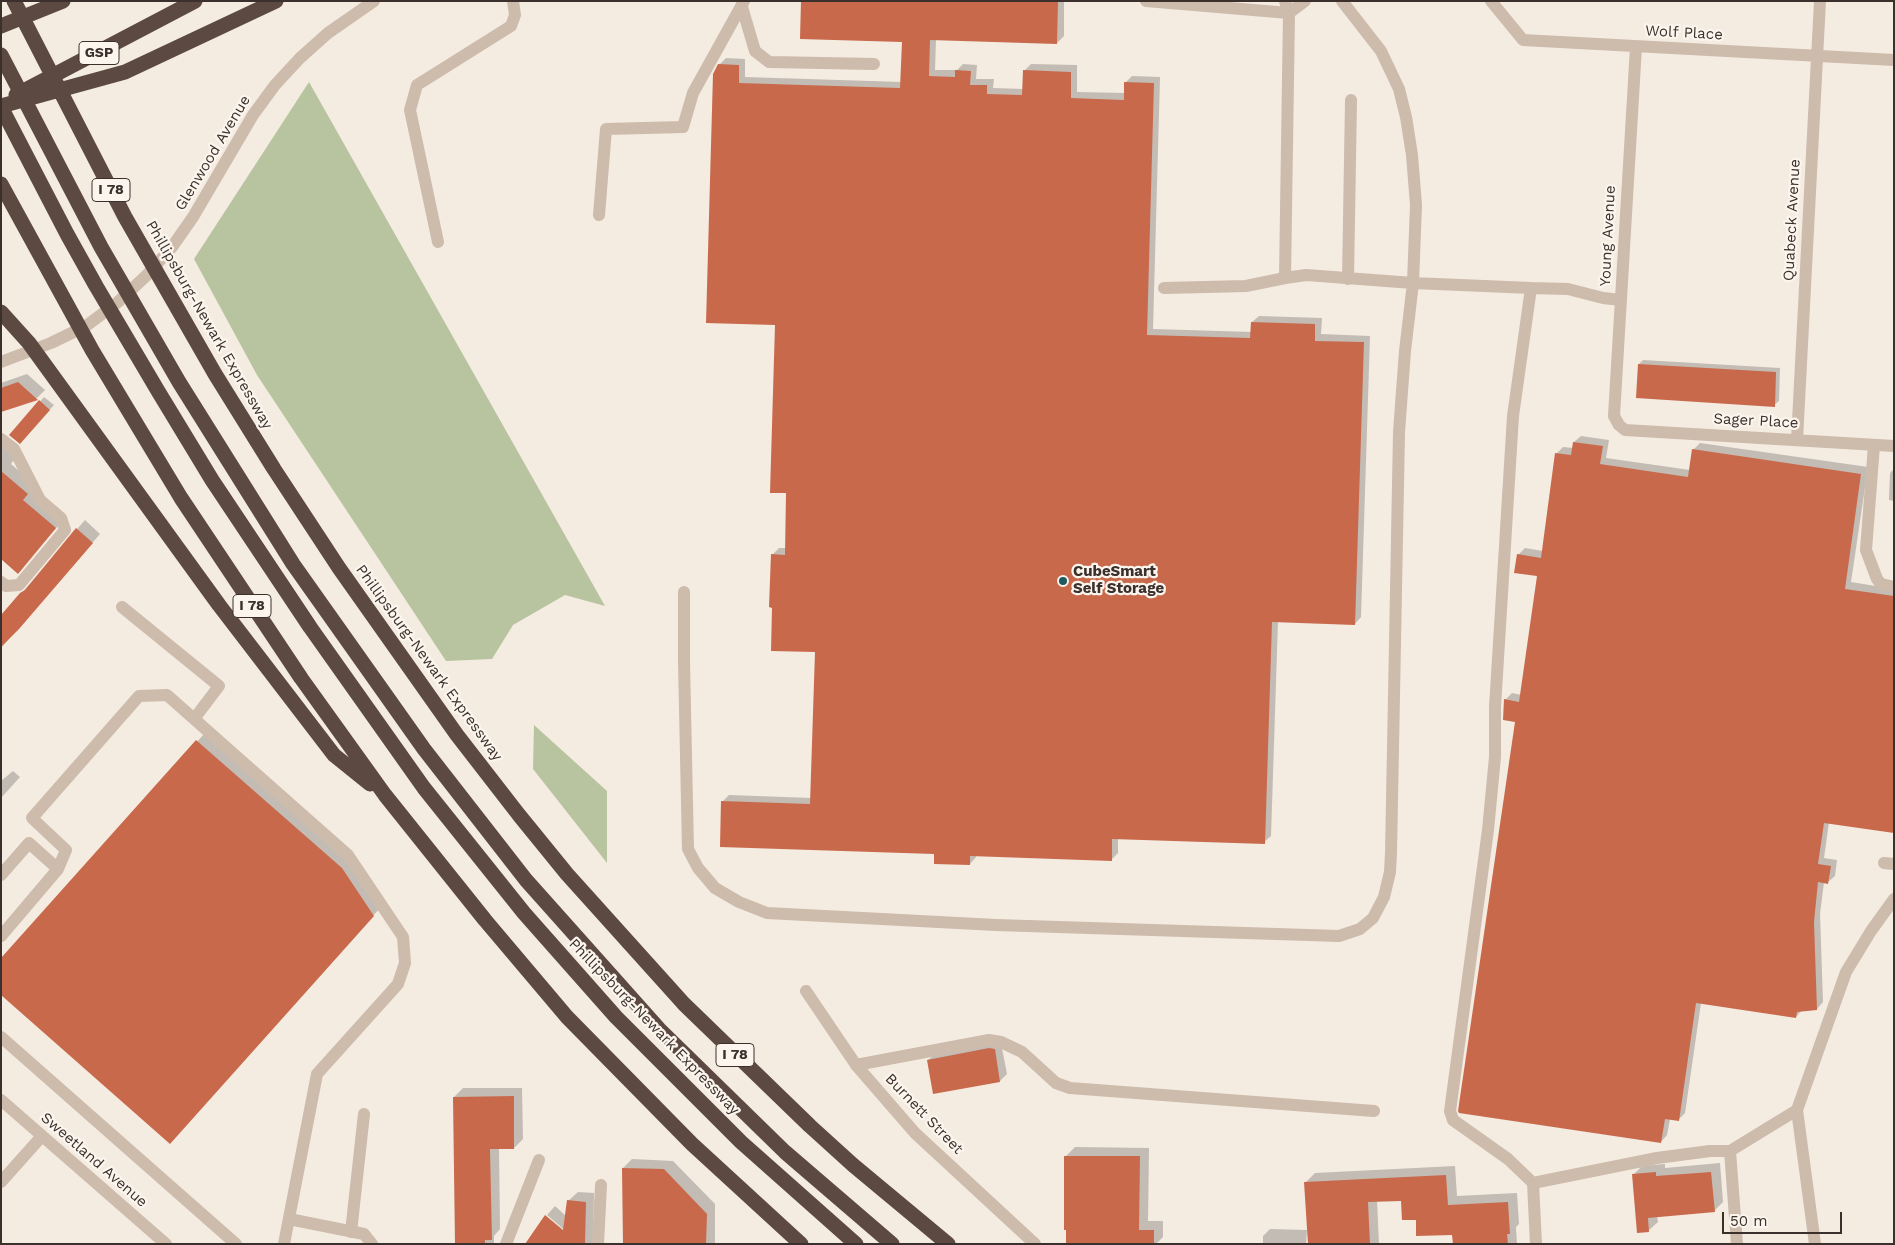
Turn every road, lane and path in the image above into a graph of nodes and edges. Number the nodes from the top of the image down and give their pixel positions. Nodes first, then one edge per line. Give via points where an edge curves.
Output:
1 (14, 1) edge
2 (26, 1) edge
3 (62, 1) edge
4 (195, 1) edge
5 (276, 1) edge
6 (374, 1) edge
7 (513, 1) edge
8 (1146, 1) edge
9 (1305, 1) edge
10 (1342, 1) edge
11 (1491, 1) edge
12 (1820, 1) edge
13 (743, 4) edge
14 (1287, 7) edge
15 (2, 26) edge
16 (1636, 47) junction
17 (1, 55) edge
18 (1817, 56) junction
19 (1894, 60) edge
20 (874, 64) dead end
21 (1351, 100) dead end
22 (1, 105) edge
23 (1, 184) edge
24 (598, 215) dead end
25 (438, 242) dead end
26 (1285, 278) junction
27 (1348, 279) junction
28 (1413, 283) junction
29 (1164, 288) dead end
30 (1531, 288) junction
31 (1621, 300) junction
32 (1, 312) edge
33 (1, 362) edge
34 (1618, 425) joint
35 (1, 439) edge
36 (1797, 440) junction
37 (1874, 445) junction
38 (1894, 446) edge
39 (1, 582) edge
40 (1894, 587) edge
41 (684, 592) dead end
42 (122, 607) dead end
43 (194, 719) junction
44 (385, 795) junction
45 (58, 869) junction
46 (1, 875) edge
47 (1894, 899) edge
48 (1, 936) edge
49 (806, 991) dead end
50 (1, 1037) edge
51 (856, 1065) junction
52 (1, 1100) edge
53 (1798, 1110) junction
54 (1374, 1111) dead end
55 (364, 1114) dead end
56 (42, 1136) junction
57 (1730, 1151) junction
58 (539, 1160) dead end
59 (1, 1182) edge
60 (1534, 1183) junction
61 (601, 1185) dead end
62 (289, 1218) junction
63 (351, 1232) junction
64 (166, 1244) edge
65 (236, 1244) edge
66 (284, 1244) edge
67 (372, 1244) edge
68 (506, 1244) edge
69 (598, 1244) edge
70 (801, 1244) edge
71 (856, 1244) edge
72 (892, 1244) edge
73 (948, 1244) edge
74 (1035, 1244) edge
75 (1536, 1244) edge
76 (1737, 1244) edge
77 (1815, 1244) edge

1 - 73 highway, Phillipsburg-Newark Expressway / I 78 via 125,217 215,374 305,516 469,750 543,845 644,961 725,1045 853,1165
2 - 15 highway
3 - 15 highway
4 - 22 highway, GSP
5 - 22 highway via 126,72
6 - 33 street, Glenwood Avenue via 328,33 275,85 188,224 147,275 86,326
7 - 25 street via 515,15 511,26 417,85 410,110
8 - 14 street
9 - 14 street
10 - 28 street via 1381,51 1402,101 1416,188
11 - 16 street, Wolf Place via 1524,40
12 - 18 street, Quabeck Avenue
13 - 20 street via 755,51 769,62
13 - 24 street via 693,93 683,127 606,129
14 - 26 street
16 - 18 street, Wolf Place
16 - 31 street, Young Avenue
17 - 72 highway, Phillipsburg-Newark Expressway / I 78 via 101,246 260,514 451,785 526,880 618,985 785,1152
18 - 19 street, Wolf Place
18 - 36 street, Quabeck Avenue
21 - 27 street
22 - 71 highway, Phillipsburg-Newark Expressway / I 78 via 67,234 158,391 276,578 394,748 524,913 656,1060 741,1142
23 - 44 highway, I 78 via 127,411 300,678
26 - 27 street
26 - 29 street via 1246,286
27 - 28 street
28 - 30 street
28 - 41 street via 1404,351 1399,432 1390,872 1384,897 1373,918 1360,929 1339,936 996,925 766,912 739,902 715,888 698,868 688,849
30 - 31 street via 1568,289
30 - 60 street via 1513,416 1495,757 1488,830 1450,1111 1453,1120 1508,1159
31 - 34 street, Young Avenue via 1614,416
32 - 44 highway via 29,343 183,556 334,755
34 - 36 street, Sager Place via 1625,430
35 - 39 street via 14,449 40,500 61,518 65,530 19,585 6,586
36 - 37 street, Sager Place
37 - 38 street, Sager Place
37 - 40 street via 1866,550 1877,579 1881,584
42 - 43 street via 219,686
43 - 45 street via 167,695 139,696 32,818 66,850
43 - 62 street via 348,855 404,937 405,963 398,984 317,1074
44 - 70 highway, I 78 via 516,958 568,1017 727,1178
45 - 46 street via 28,843
45 - 48 street
47 - 53 street via 1846,972
49 - 51 street, Burnett Street
50 - 65 street
51 - 54 street via 989,1040 1022,1052 1056,1083 1070,1088
51 - 74 street, Burnett Street via 915,1133
52 - 56 street, Sweetland Avenue
53 - 57 street
53 - 77 street
55 - 63 street
56 - 59 street
56 - 64 street, Sweetland Avenue
57 - 60 street via 1657,1158
57 - 76 street
58 - 68 street
60 - 75 street
61 - 69 street
62 - 63 street
62 - 66 street
63 - 67 street via 364,1234

